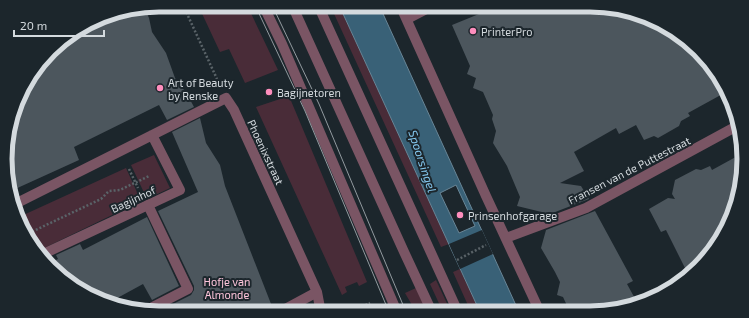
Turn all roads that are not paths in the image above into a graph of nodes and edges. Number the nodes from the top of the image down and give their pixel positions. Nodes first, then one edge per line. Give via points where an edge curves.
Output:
1 (266, 12) edge
2 (295, 12) edge
3 (321, 12) edge
4 (404, 12) edge
5 (420, 12) edge
6 (407, 19) junction
7 (734, 128) edge
8 (152, 135) junction
9 (19, 202) edge
10 (148, 205) junction
11 (506, 238) junction
12 (46, 253) edge
13 (317, 292) junction
14 (155, 306) edge
15 (291, 306) edge
16 (320, 306) edge
17 (394, 306) edge
18 (429, 306) edge
19 (455, 306) edge
20 (537, 306) edge

1 - 17 street
2 - 18 street
3 - 19 street
4 - 6 street
5 - 6 street
6 - 11 street
7 - 11 street, Fransen van de Puttestraat via 586,208
8 - 9 street
8 - 10 street, Bagijnhof via 180,190
8 - 13 street, Phoenixstraat via 226,98 234,110
10 - 12 street, Bagijnhof
10 - 14 street via 188,289
11 - 20 street
13 - 15 street
13 - 16 street, Phoenixstraat

